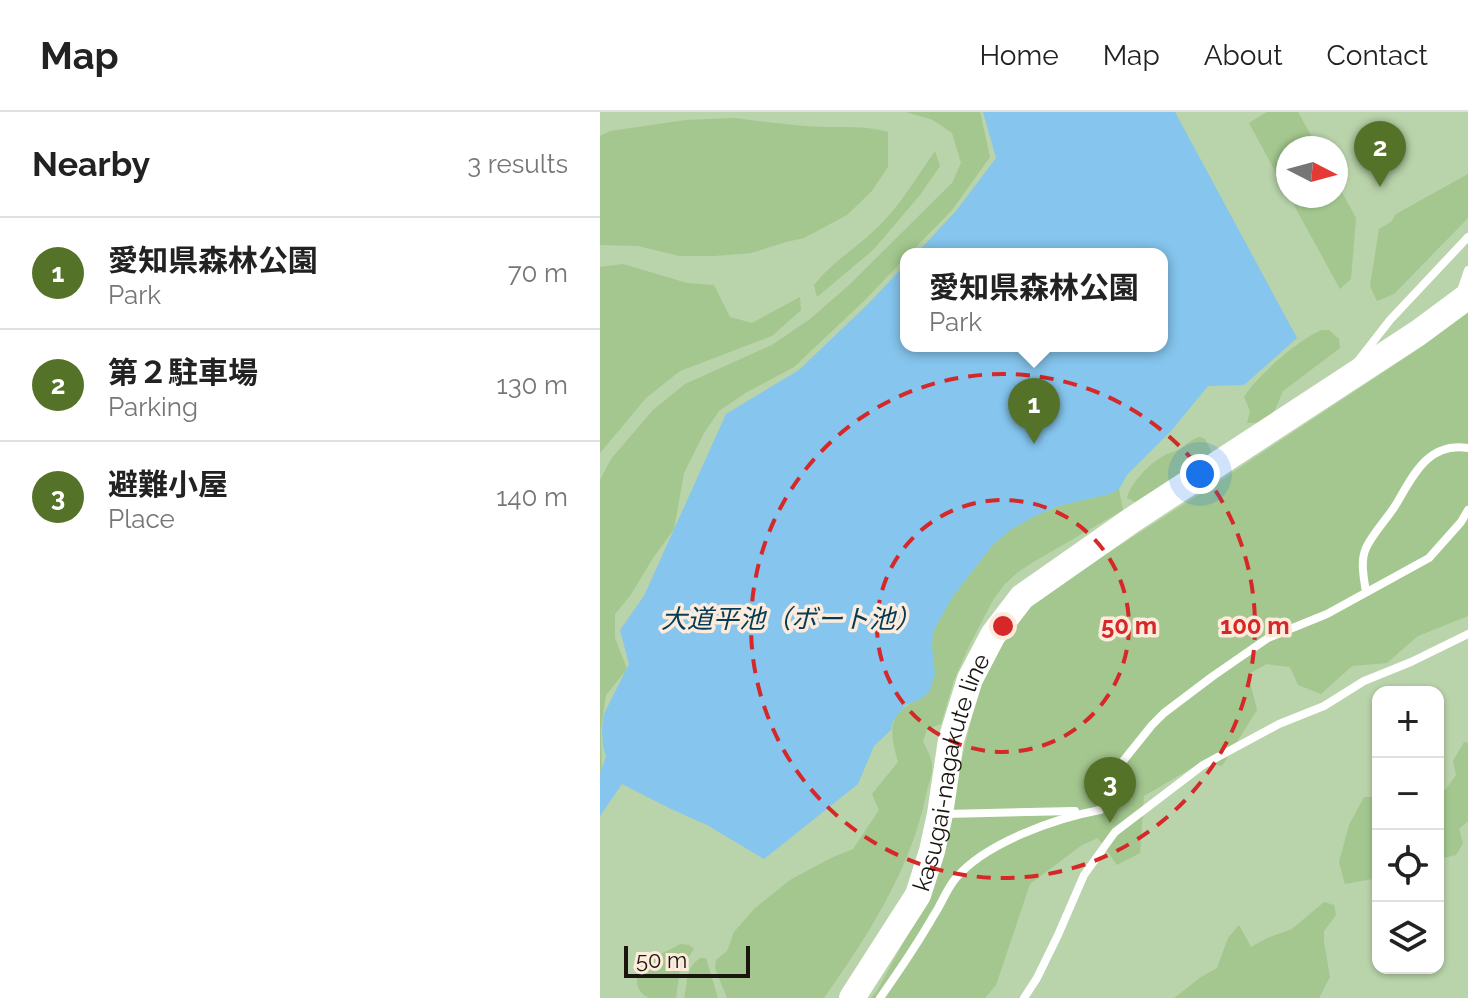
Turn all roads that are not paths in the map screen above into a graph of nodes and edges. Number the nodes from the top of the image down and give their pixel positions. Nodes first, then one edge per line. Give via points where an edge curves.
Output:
1 (1468, 237) edge
2 (1468, 270) edge
3 (1462, 301) edge
4 (1351, 377) junction
5 (1468, 448) edge
6 (1468, 510) edge
7 (1366, 592) junction
8 (1468, 634) edge
9 (1100, 810) junction
10 (940, 814) junction
11 (852, 998) edge
12 (880, 998) edge
13 (1024, 998) edge

1 - 4 lane via 1390,320 1359,358
2 - 3 lane
3 - 4 main road, kasugai-nagakute line
4 - 10 main road, kasugai-nagakute line via 1022,597 993,635 970,679 951,740
5 - 7 lane via 1438,452 1410,478 1365,550
6 - 7 lane via 1429,558
7 - 9 lane via 1268,638 1164,713 1107,781
8 - 13 lane via 1203,765 1115,832 1084,875
9 - 10 lane
9 - 12 lane via 1016,836 971,863 955,879
10 - 11 main road, kasugai-nagakute line via 918,895

